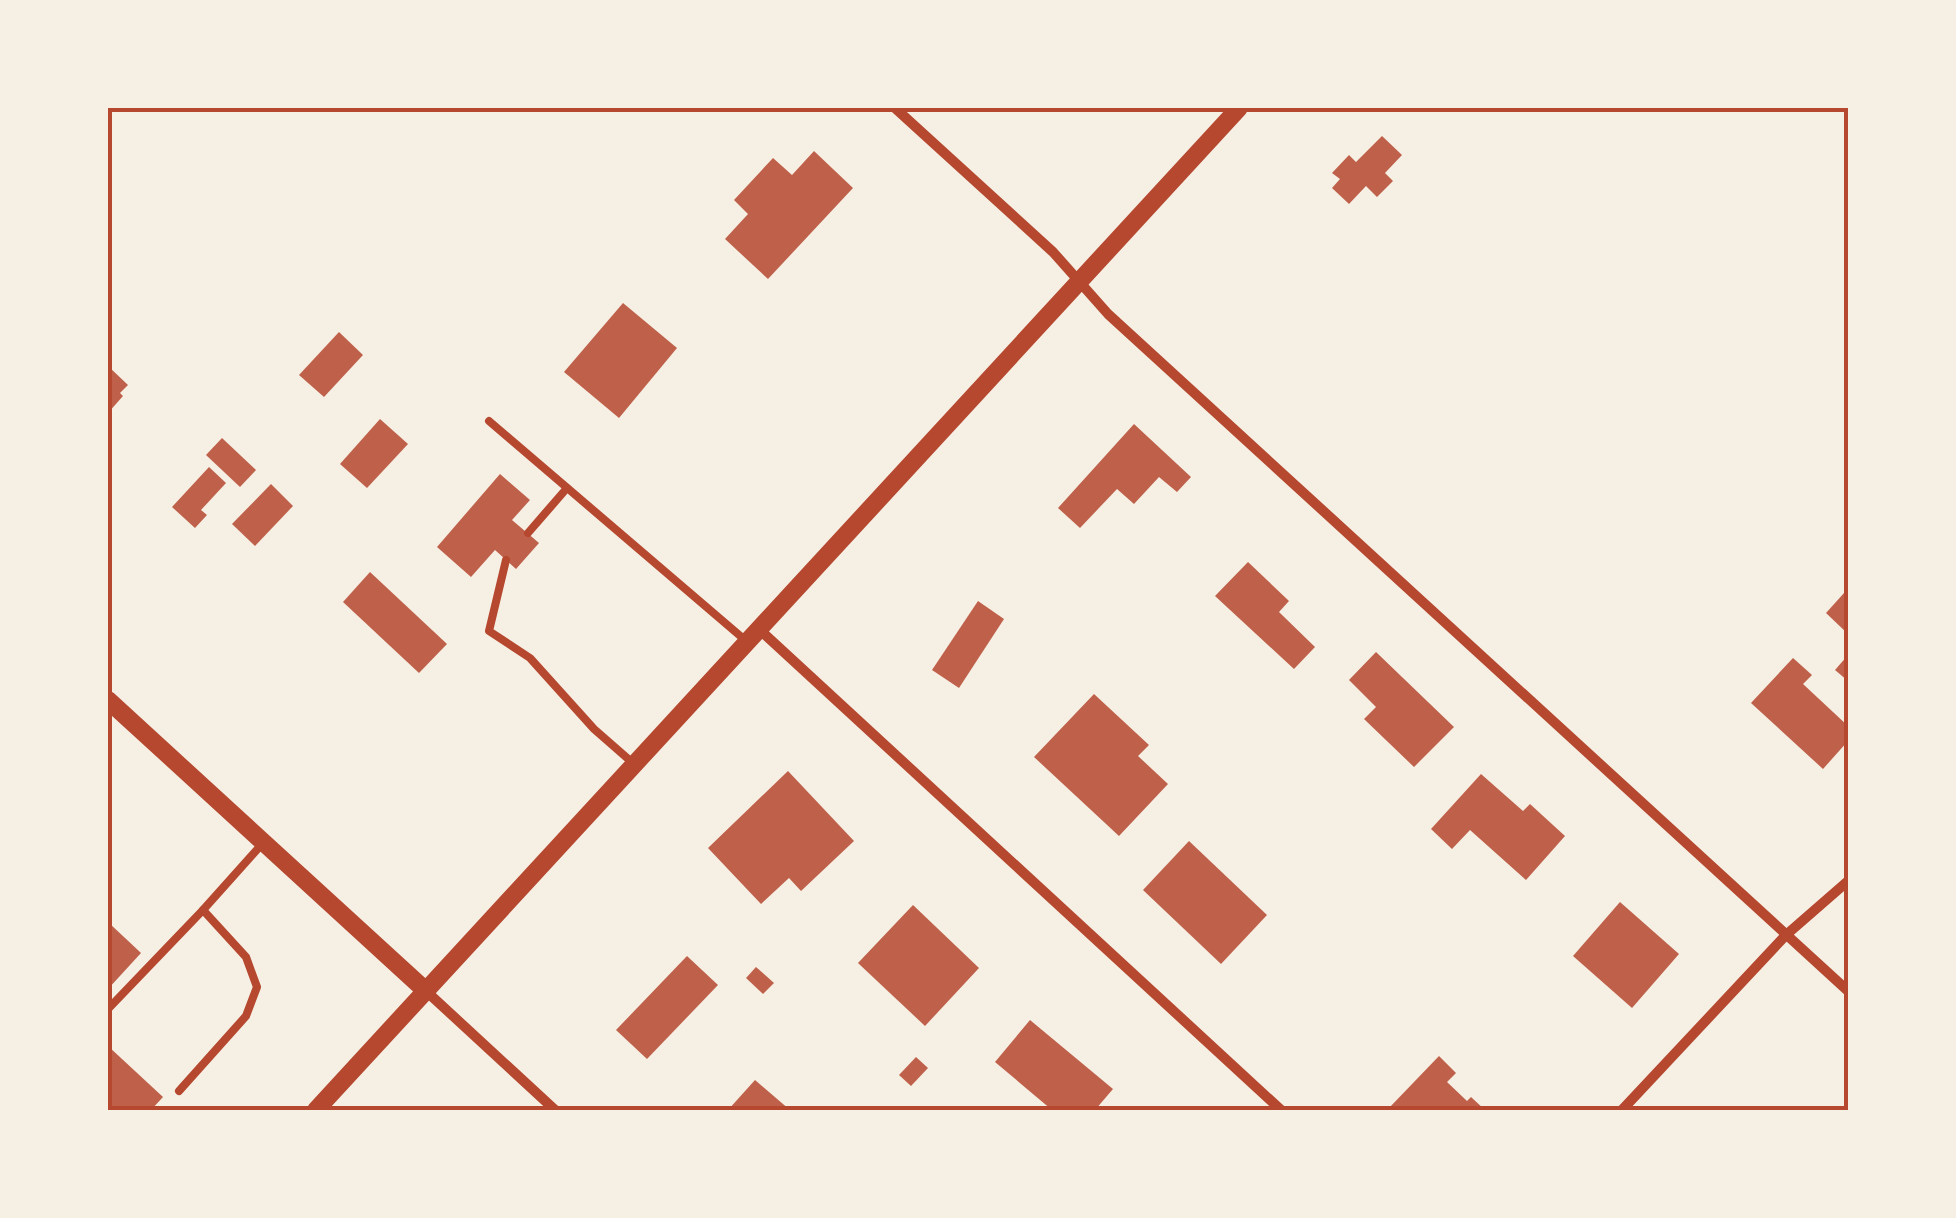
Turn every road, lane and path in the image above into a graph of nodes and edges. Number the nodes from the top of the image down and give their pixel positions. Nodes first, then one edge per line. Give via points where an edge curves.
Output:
1 (894, 108) edge
2 (1239, 108) edge
3 (1079, 282) junction
4 (489, 421) dead end
5 (567, 488) junction
6 (528, 533) dead end
7 (506, 560) dead end
8 (754, 637) junction
9 (108, 700) edge
10 (634, 764) junction
11 (262, 843) junction
12 (1848, 881) edge
13 (203, 910) junction
14 (1786, 935) junction
15 (1848, 990) edge
16 (426, 991) junction
17 (108, 1009) edge
18 (179, 1092) dead end
19 (316, 1110) edge
20 (554, 1110) edge
21 (1281, 1110) edge
22 (1622, 1110) edge

1 - 3 street
2 - 3 street
3 - 8 street
3 - 14 street
4 - 5 lane
5 - 6 lane
5 - 8 lane
7 - 10 lane via 489,631 530,658
8 - 10 street
8 - 21 street
9 - 11 street
10 - 16 street
11 - 13 lane
11 - 16 street
12 - 14 street
13 - 17 lane
13 - 18 lane via 246,957 257,987 246,1016
14 - 15 street
14 - 22 street
16 - 19 street
16 - 20 street

